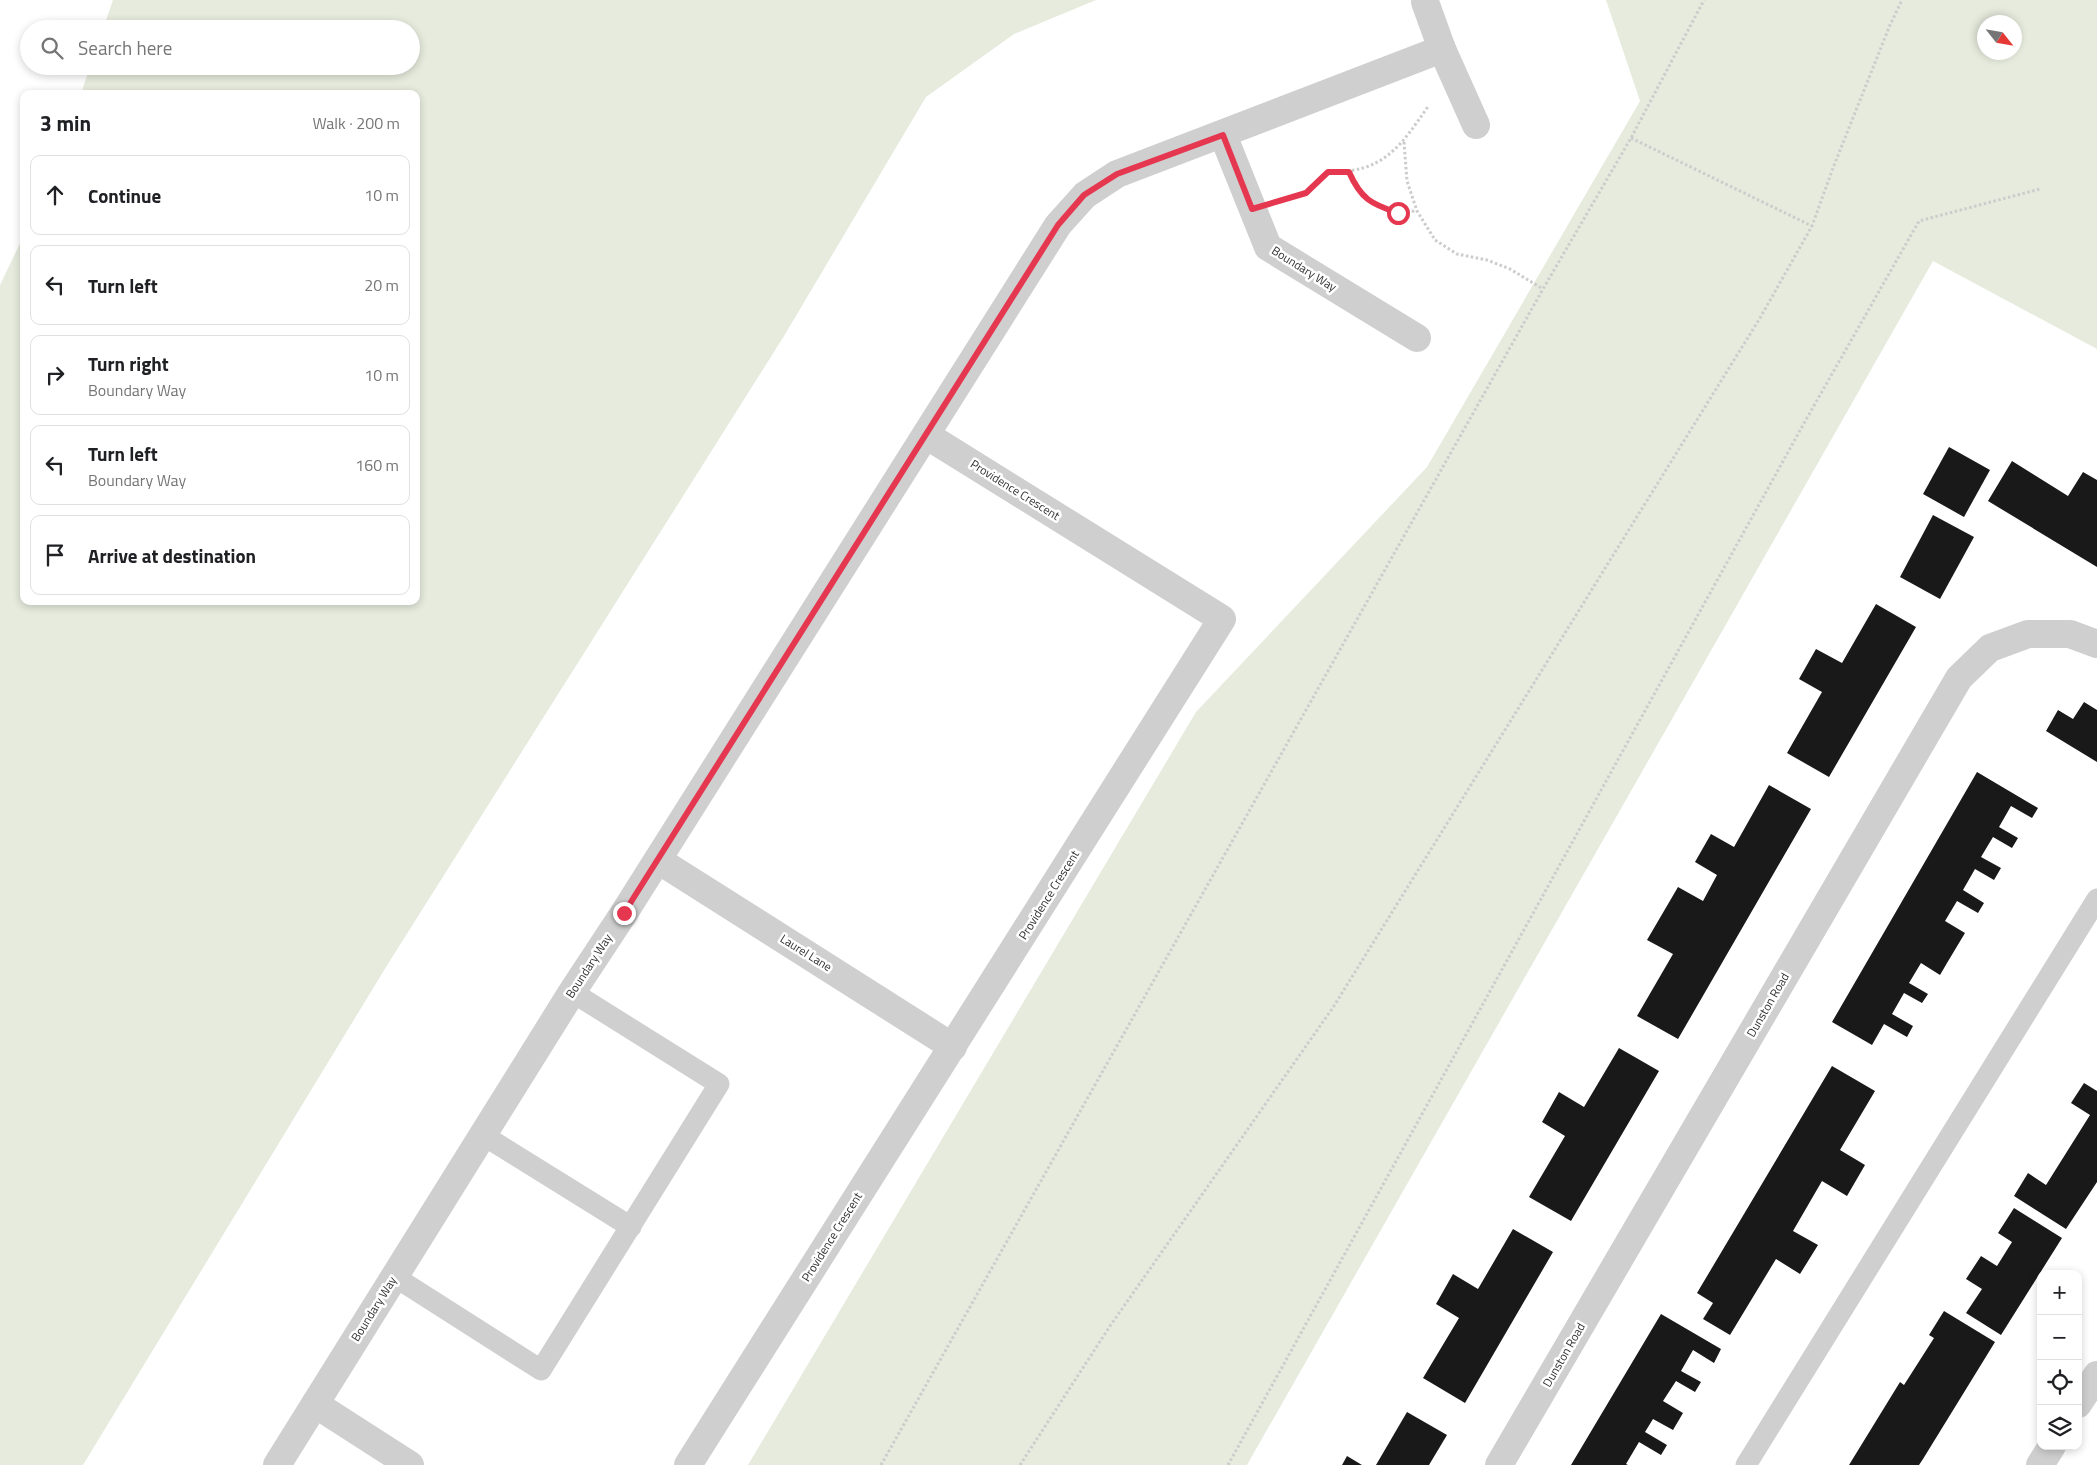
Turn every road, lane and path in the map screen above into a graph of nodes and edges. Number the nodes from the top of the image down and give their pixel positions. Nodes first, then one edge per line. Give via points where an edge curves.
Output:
1 (1704, 0) edge
2 (1902, 0) edge
3 (1425, 2) dead end
4 (1442, 49) junction
5 (1461, 90) junction
6 (1476, 125) dead end
7 (1223, 135) junction
8 (1631, 138) junction
9 (1404, 141) junction
10 (1349, 172) junction
11 (2040, 189) dead end
12 (1252, 209) junction
13 (1417, 211) junction
14 (1812, 226) junction
15 (1543, 289) junction
16 (1417, 338) dead end
17 (926, 435) junction
18 (2097, 644) edge
19 (658, 860) junction
20 (2097, 899) edge
21 (572, 992) junction
22 (953, 1047) junction
23 (483, 1135) junction
24 (631, 1227) junction
25 (395, 1277) junction
26 (2097, 1375) edge
27 (2082, 1398) edge
28 (315, 1404) junction
29 (2049, 1450) edge
30 (277, 1465) edge
31 (410, 1465) edge
32 (688, 1465) edge
33 (881, 1465) edge
34 (1020, 1465) edge
35 (1228, 1465) edge
36 (1500, 1465) edge
37 (1746, 1465) edge
38 (2040, 1465) edge

1 - 8 path
2 - 14 path
3 - 4 street
4 - 5 street
4 - 7 street, Boundary Way
5 - 6 street
5 - 9 path via 1431,101
7 - 12 street, Boundary Way
7 - 17 street, Boundary Way via 1117,174 1084,195 1058,225
8 - 14 path
8 - 15 path
9 - 10 path via 1383,161
9 - 13 path via 1407,182
10 - 12 path via 1328,172 1306,193
10 - 13 path via 1356,188 1374,205 1398,213
11 - 35 path via 1919,221
12 - 16 street, Boundary Way via 1268,247
13 - 15 path via 1435,240 1457,254 1510,269
14 - 34 path via 1760,318 1334,1006 1110,1326
15 - 33 path
17 - 19 street, Boundary Way
17 - 22 street, Providence Crescent via 1222,618
18 - 36 street, Dunston Road via 2070,634 2028,634 1990,648 1960,678
19 - 21 street, Boundary Way
19 - 22 street, Laurel Lane
20 - 37 lane
21 - 23 street, Boundary Way
21 - 24 lane via 719,1084
22 - 32 street, Providence Crescent
23 - 24 lane
23 - 25 street, Boundary Way
24 - 25 lane via 541,1370
25 - 28 street, Boundary Way
26 - 27 street
28 - 30 street, Boundary Way
28 - 31 street
29 - 38 street

